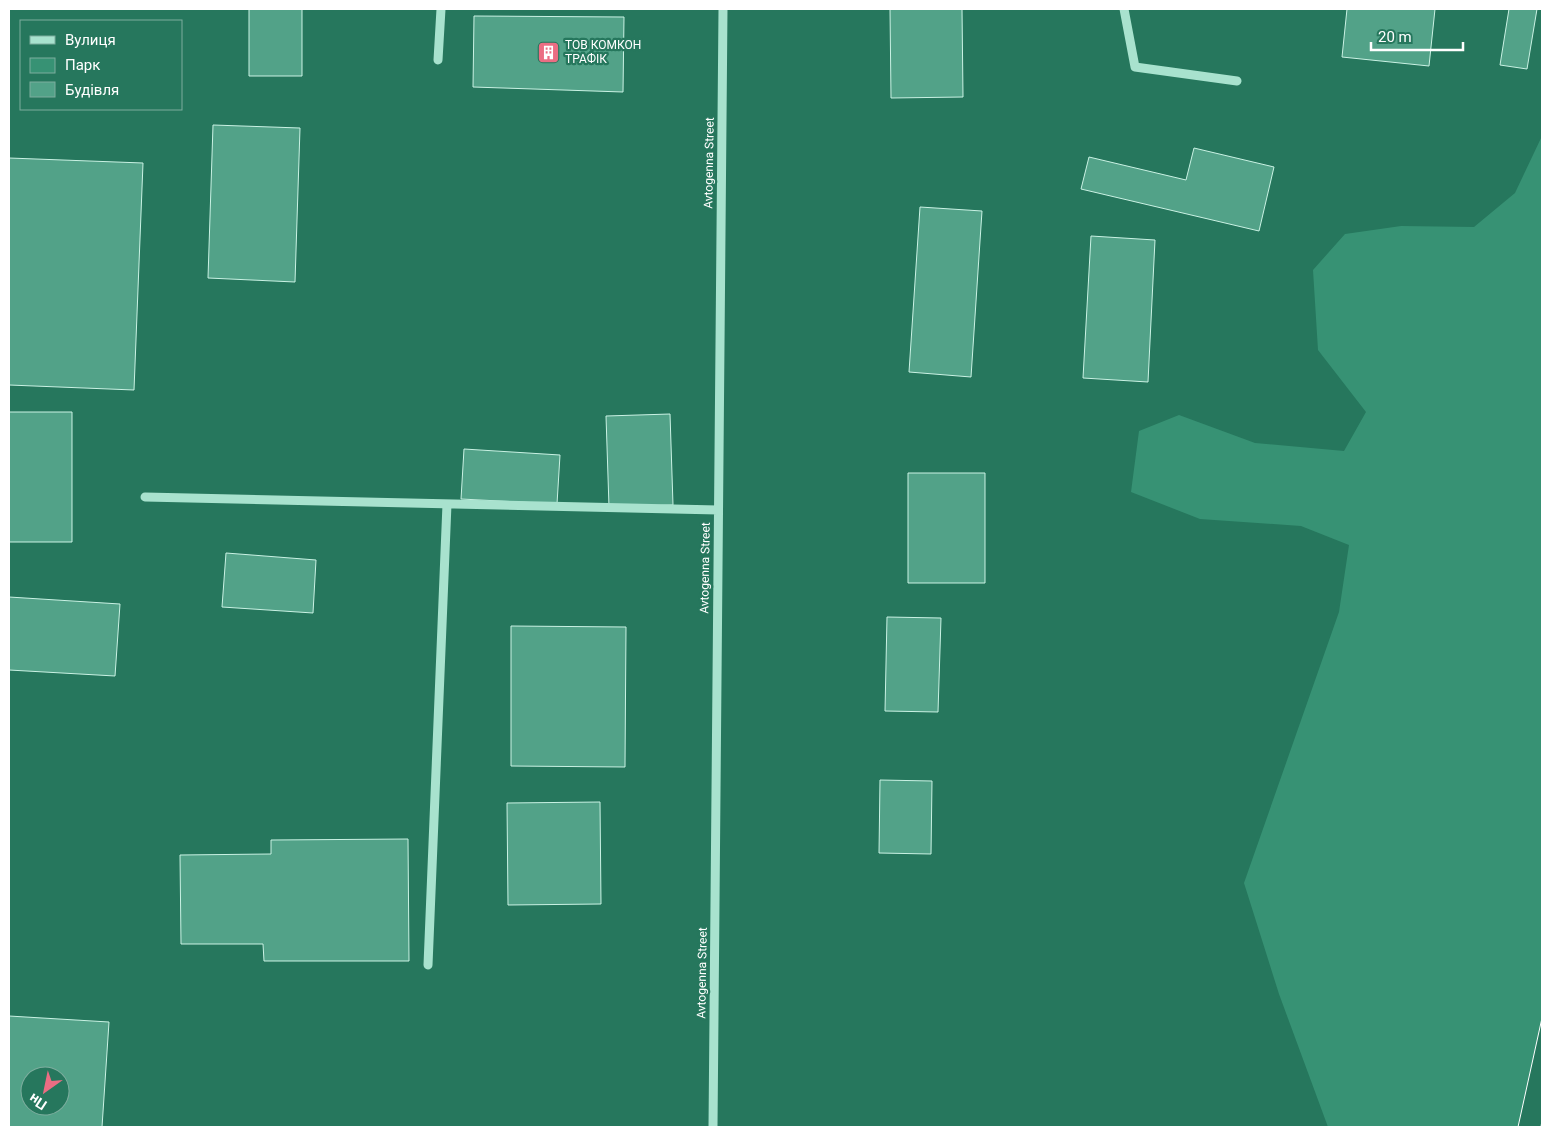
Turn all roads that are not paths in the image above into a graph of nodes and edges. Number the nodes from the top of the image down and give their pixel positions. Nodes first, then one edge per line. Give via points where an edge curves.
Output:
1 (440, 9) edge
2 (723, 9) edge
3 (1124, 9) edge
4 (438, 60) dead end
5 (1237, 81) dead end
6 (145, 497) dead end
7 (447, 504) junction
8 (718, 510) junction
9 (428, 964) dead end
10 (713, 1127) edge

1 - 4 street
2 - 8 street, Avtogenna Street
3 - 5 street via 1135,67
6 - 7 street
7 - 8 street
7 - 9 street
8 - 10 street, Avtogenna Street

